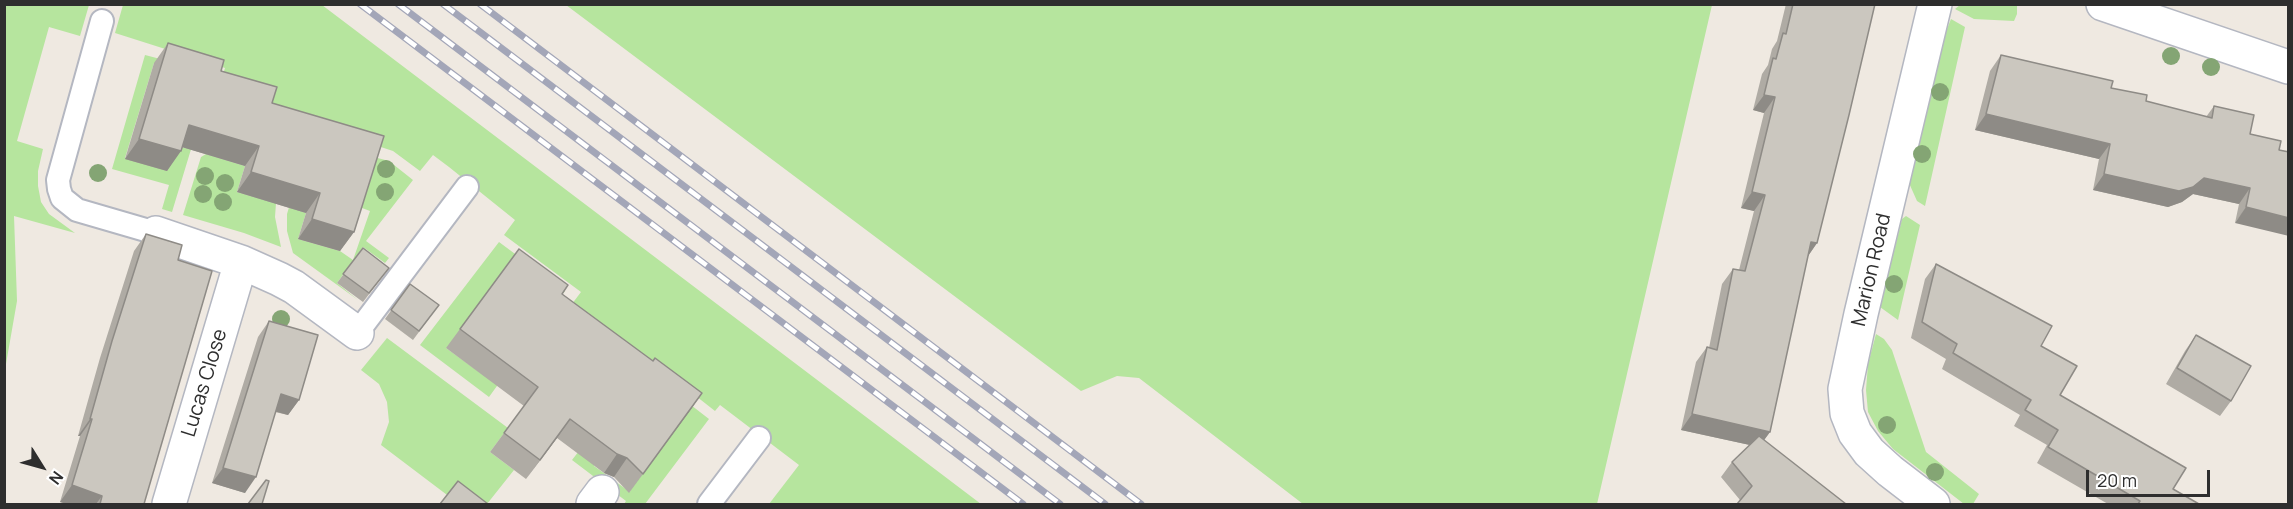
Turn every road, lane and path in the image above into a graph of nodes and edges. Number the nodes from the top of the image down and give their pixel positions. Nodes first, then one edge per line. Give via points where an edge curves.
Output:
1 (1935, 4) edge
2 (2103, 4) edge
3 (102, 21) dead end
4 (2289, 67) edge
5 (467, 187) dead end
6 (156, 233) joint
7 (242, 262) junction
8 (357, 333) joint
9 (759, 438) dead end
10 (169, 504) edge
11 (709, 504) edge
12 (1933, 504) edge

1 - 12 street, Marion Road via 1845,389 1847,413 1869,452
2 - 4 street
3 - 6 lane via 58,180 59,189 62,198 77,210
5 - 8 lane
6 - 7 street
7 - 8 street via 294,287
7 - 10 street, Lucas Close
9 - 11 lane

